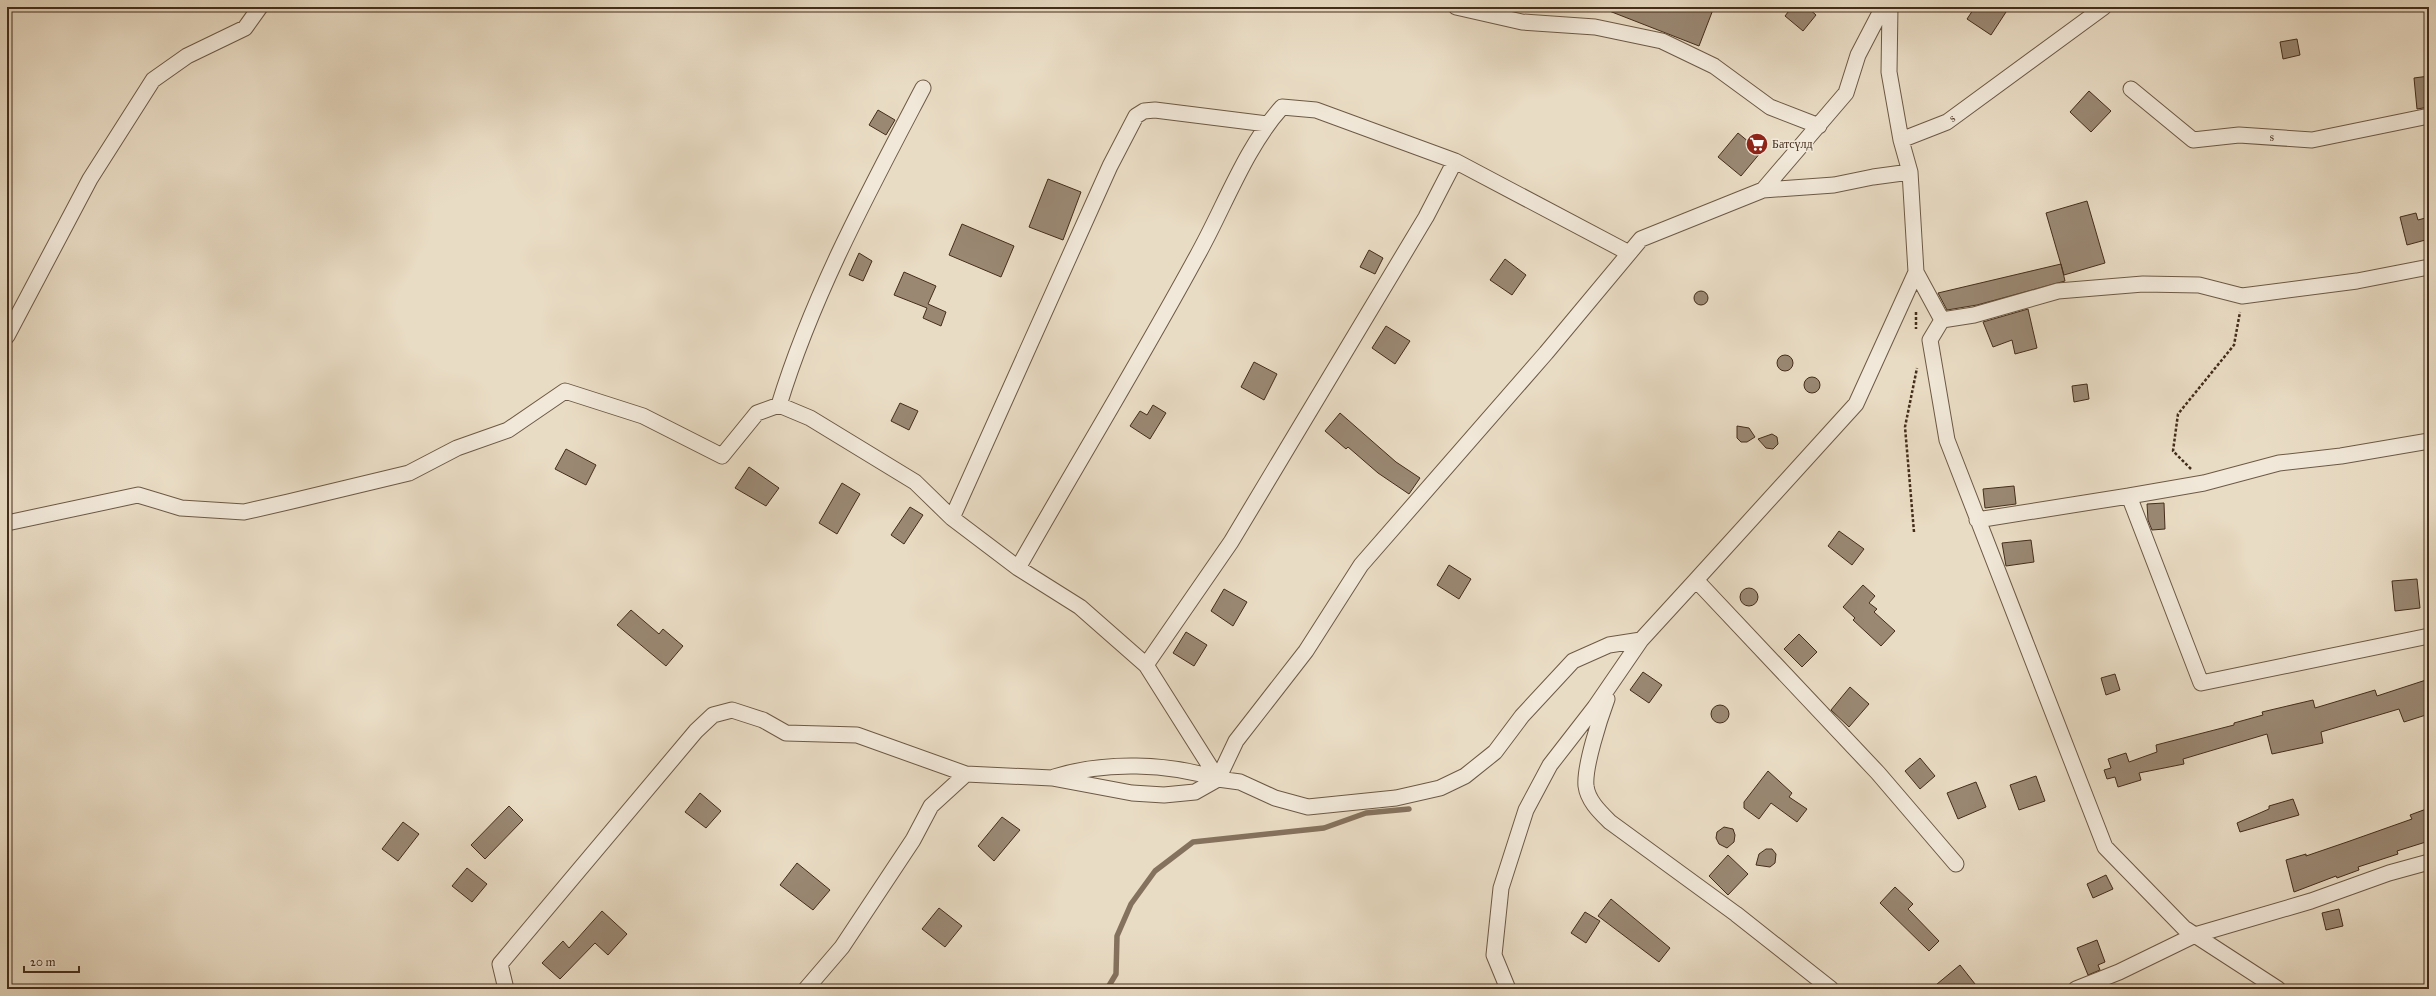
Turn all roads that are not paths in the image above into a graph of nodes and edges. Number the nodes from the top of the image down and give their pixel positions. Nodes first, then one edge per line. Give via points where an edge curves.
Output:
1 (260, 7) edge
2 (1456, 7) edge
3 (1883, 7) edge
4 (1890, 7) edge
5 (2104, 7) edge
6 (923, 88) dead end
7 (2131, 90) dead end
8 (2429, 116) edge
9 (1267, 124) junction
10 (1819, 126) junction
11 (1901, 140) junction
12 (1455, 161) junction
13 (1910, 172) junction
14 (1763, 190) junction
15 (1629, 253) junction
16 (2429, 267) edge
17 (1916, 272) junction
18 (1942, 320) junction
19 (7, 336) edge
20 (779, 405) junction
21 (2429, 441) edge
22 (2129, 496) junction
23 (952, 518) junction
24 (1977, 520) junction
25 (8, 522) edge
26 (1018, 568) junction
27 (1696, 580) junction
28 (2429, 636) edge
29 (1641, 640) junction
30 (1146, 665) junction
31 (1614, 679) junction
32 (966, 774) junction
33 (1052, 778) junction
34 (1218, 778) junction
35 (2429, 862) edge
36 (1956, 864) dead end
37 (2195, 935) junction
38 (506, 989) edge
39 (806, 989) edge
40 (1508, 989) edge
41 (1831, 989) edge
42 (2076, 989) edge
43 (2278, 989) edge

1 - 19 street via 245,28 187,56 153,80 90,179
2 - 10 street via 1522,22 1595,27 1662,41 1714,66 1770,106
3 - 10 street via 1858,55 1846,93
4 - 11 street via 1889,72
5 - 11 street, s via 1947,122
6 - 20 street via 824,282 792,363
7 - 8 street, s via 2193,140 2239,135 2312,140
9 - 12 street via 1282,107 1316,110
9 - 23 street via 1156,110 1144,110 1136,116 1110,166
9 - 26 street via 1197,257
10 - 14 street
11 - 13 street
12 - 15 street
12 - 30 street via 1426,217 1231,542
13 - 14 street via 1834,185
13 - 17 street
14 - 15 street via 1641,239
15 - 34 street via 1546,353 1361,565 1306,651 1236,741
16 - 18 street via 2357,281 2242,296 2199,285 2143,284 2058,291 1974,315
17 - 18 street
17 - 27 street via 1856,404
18 - 24 street via 1930,340 1947,440
20 - 23 street via 810,418 915,482
20 - 25 street via 757,413 722,456 643,416 565,391 508,430 456,448 409,473 326,493 244,512 181,508 138,495
21 - 22 street via 2341,456 2279,463 2204,483
22 - 24 street
22 - 28 street via 2201,683
23 - 26 street
24 - 37 street via 2105,847 2184,928
26 - 30 street via 1080,607
27 - 29 street
27 - 36 street via 1878,773
29 - 31 street
29 - 34 street via 1609,645 1573,661 1522,716 1495,752 1466,776 1440,788 1396,798 1308,807 1275,798 1240,782
30 - 34 street
31 - 40 street via 1550,765 1526,810 1501,888 1494,955
31 - 41 street via 1599,722 1591,756 1586,786 1593,804 1610,822 1736,914
32 - 33 street
32 - 38 street via 857,735 786,733 763,720 732,710 713,715 696,731 500,964
32 - 39 street via 931,806 913,840 842,947
33 - 34 street via 1080,769 1134,767 1193,770
33 - 34 street via 1132,793 1164,795 1195,792
35 - 37 street via 2389,873 2311,901
37 - 42 street via 2119,972
37 - 43 street

